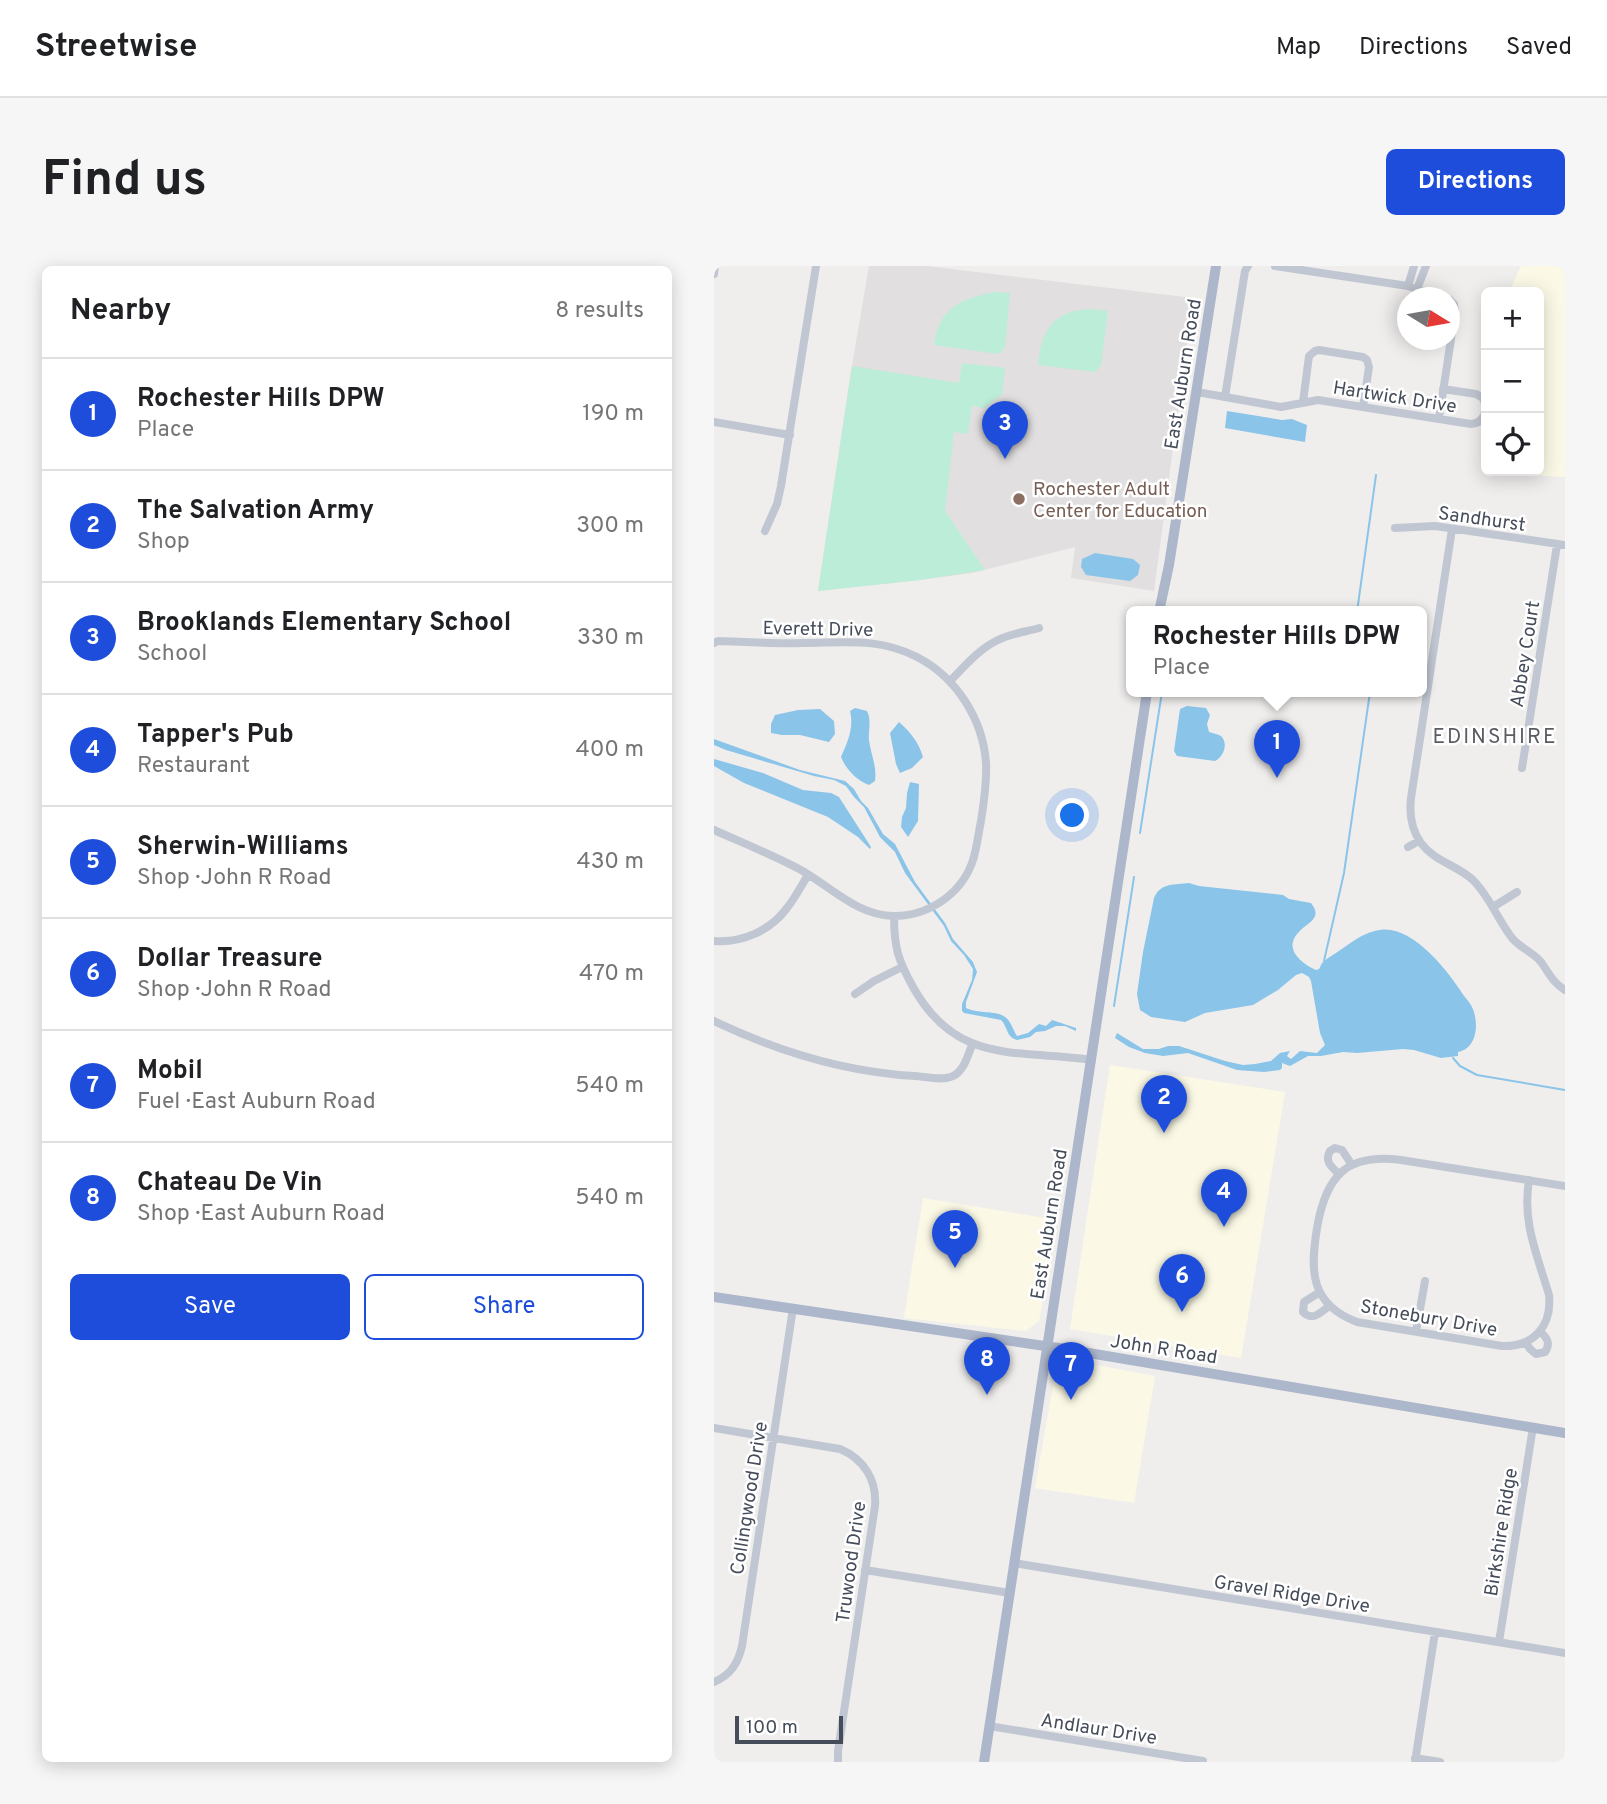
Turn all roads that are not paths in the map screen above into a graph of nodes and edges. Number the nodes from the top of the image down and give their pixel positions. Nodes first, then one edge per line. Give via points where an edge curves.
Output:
1 (715, 266) edge
2 (816, 266) edge
3 (1216, 266) edge
4 (1248, 266) edge
5 (1275, 266) edge
6 (1414, 266) edge
7 (1426, 266) edge
8 (714, 274) edge
9 (1408, 286) junction
10 (1411, 287) edge
11 (1418, 287) edge
12 (1449, 350) edge
13 (1443, 389) junction
14 (1197, 392) junction
15 (1225, 397) junction
16 (1303, 402) junction
17 (1363, 407) junction
18 (1439, 418) junction
19 (714, 422) edge
20 (790, 435) junction
21 (1395, 528) dead end
22 (1452, 528) junction
23 (765, 531) dead end
24 (1561, 545) edge
25 (1160, 606) edge
26 (1039, 628) dead end
27 (715, 641) edge
28 (950, 681) junction
29 (1427, 689) edge
30 (1146, 697) edge
31 (1426, 697) edge
32 (1522, 768) dead end
33 (714, 830) edge
34 (1419, 841) junction
35 (1408, 847) dead end
36 (808, 875) junction
37 (1517, 892) dead end
38 (1493, 907) junction
39 (894, 916) junction
40 (714, 941) edge
41 (902, 967) junction
42 (1565, 990) edge
43 (855, 994) dead end
44 (714, 1021) edge
45 (972, 1045) junction
46 (1092, 1060) junction
47 (1352, 1165) junction
48 (1339, 1174) junction
49 (1529, 1180) junction
50 (1565, 1186) edge
51 (1425, 1280) dead end
52 (1320, 1292) junction
53 (714, 1297) edge
54 (1329, 1306) junction
55 (793, 1308) junction
56 (1540, 1331) junction
57 (1416, 1332) junction
58 (1526, 1343) junction
59 (1046, 1347) junction
60 (1533, 1427) junction
61 (714, 1428) edge
62 (1565, 1433) edge
63 (773, 1437) junction
64 (1014, 1563) junction
65 (865, 1570) junction
66 (1010, 1592) junction
67 (1435, 1632) junction
68 (1499, 1642) junction
69 (1565, 1653) edge
70 (714, 1682) edge
71 (989, 1726) junction
72 (1415, 1760) edge
73 (1203, 1761) edge
74 (838, 1762) edge
75 (984, 1762) edge
76 (1440, 1762) edge

1 - 8 street
2 - 20 street
3 - 14 main road, East Auburn Road
4 - 15 street
5 - 9 street
6 - 9 street
7 - 11 street
9 - 10 street
12 - 13 street
13 - 18 street
13 - 18 street, Hartwick Drive via 1480,395 1485,410 1476,424
14 - 15 street, Hartwick Drive
14 - 25 main road, East Auburn Road
15 - 16 street, Hartwick Drive via 1281,407
16 - 17 street, Hartwick Drive
16 - 17 street via 1309,356 1319,350 1367,360
17 - 18 street, Hartwick Drive
19 - 20 street
20 - 23 street via 779,495
21 - 22 street, Sandhurst
22 - 24 street, Sandhurst
22 - 29 street
24 - 32 street, Abbey Court
26 - 28 street via 989,645
27 - 28 street, Everett Drive via 879,644 919,658
28 - 39 street, Everett Drive via 971,711 985,752 986,787 975,854 961,883 943,901 922,912
30 - 46 main road, East Auburn Road
31 - 34 street via 1410,798 1411,822
33 - 36 street
34 - 35 street
34 - 38 street via 1435,858 1472,880
36 - 39 street via 863,910
36 - 40 street via 775,922 745,938
37 - 38 street
38 - 42 street via 1512,937
39 - 41 street
41 - 43 street
41 - 45 street via 934,1016
44 - 45 street via 806,1057 901,1075 955,1075
45 - 46 street
46 - 59 main road, East Auburn Road
47 - 48 street, Stonebury Drive
47 - 48 street via 1342,1150 1329,1151 1328,1162
47 - 49 street, Stonebury Drive via 1386,1158
48 - 52 street, Stonebury Drive via 1323,1199 1313,1253
49 - 50 street, Stonebury Drive
49 - 56 street, Stonebury Drive via 1528,1224 1550,1305
51 - 57 street
52 - 54 street, Stonebury Drive
52 - 54 street via 1304,1302 1303,1312 1313,1317
53 - 55 main road, John R Road
54 - 57 street, Stonebury Drive via 1357,1322
55 - 59 main road, John R Road
55 - 63 street, Collingwood Drive
56 - 58 street
56 - 58 street, Stonebury Drive via 1549,1344 1545,1352 1536,1354
57 - 58 street, Stonebury Drive via 1503,1346
59 - 60 main road, John R Road
59 - 64 main road, East Auburn Road
60 - 62 main road, John R Road
60 - 68 street, Birkshire Ridge
61 - 63 street, Truwood Drive
63 - 65 street, Truwood Drive via 840,1449 864,1465 876,1498
63 - 70 street, Collingwood Drive via 740,1655 734,1667
64 - 66 main road, East Auburn Road
64 - 67 street, Gravel Ridge Drive
65 - 66 street
65 - 74 street, Truwood Drive
66 - 71 main road, East Auburn Road
67 - 68 street, Gravel Ridge Drive
67 - 72 street
68 - 69 street, Gravel Ridge Drive
71 - 73 street, Andlaur Drive
71 - 75 main road, East Auburn Road
72 - 76 street

